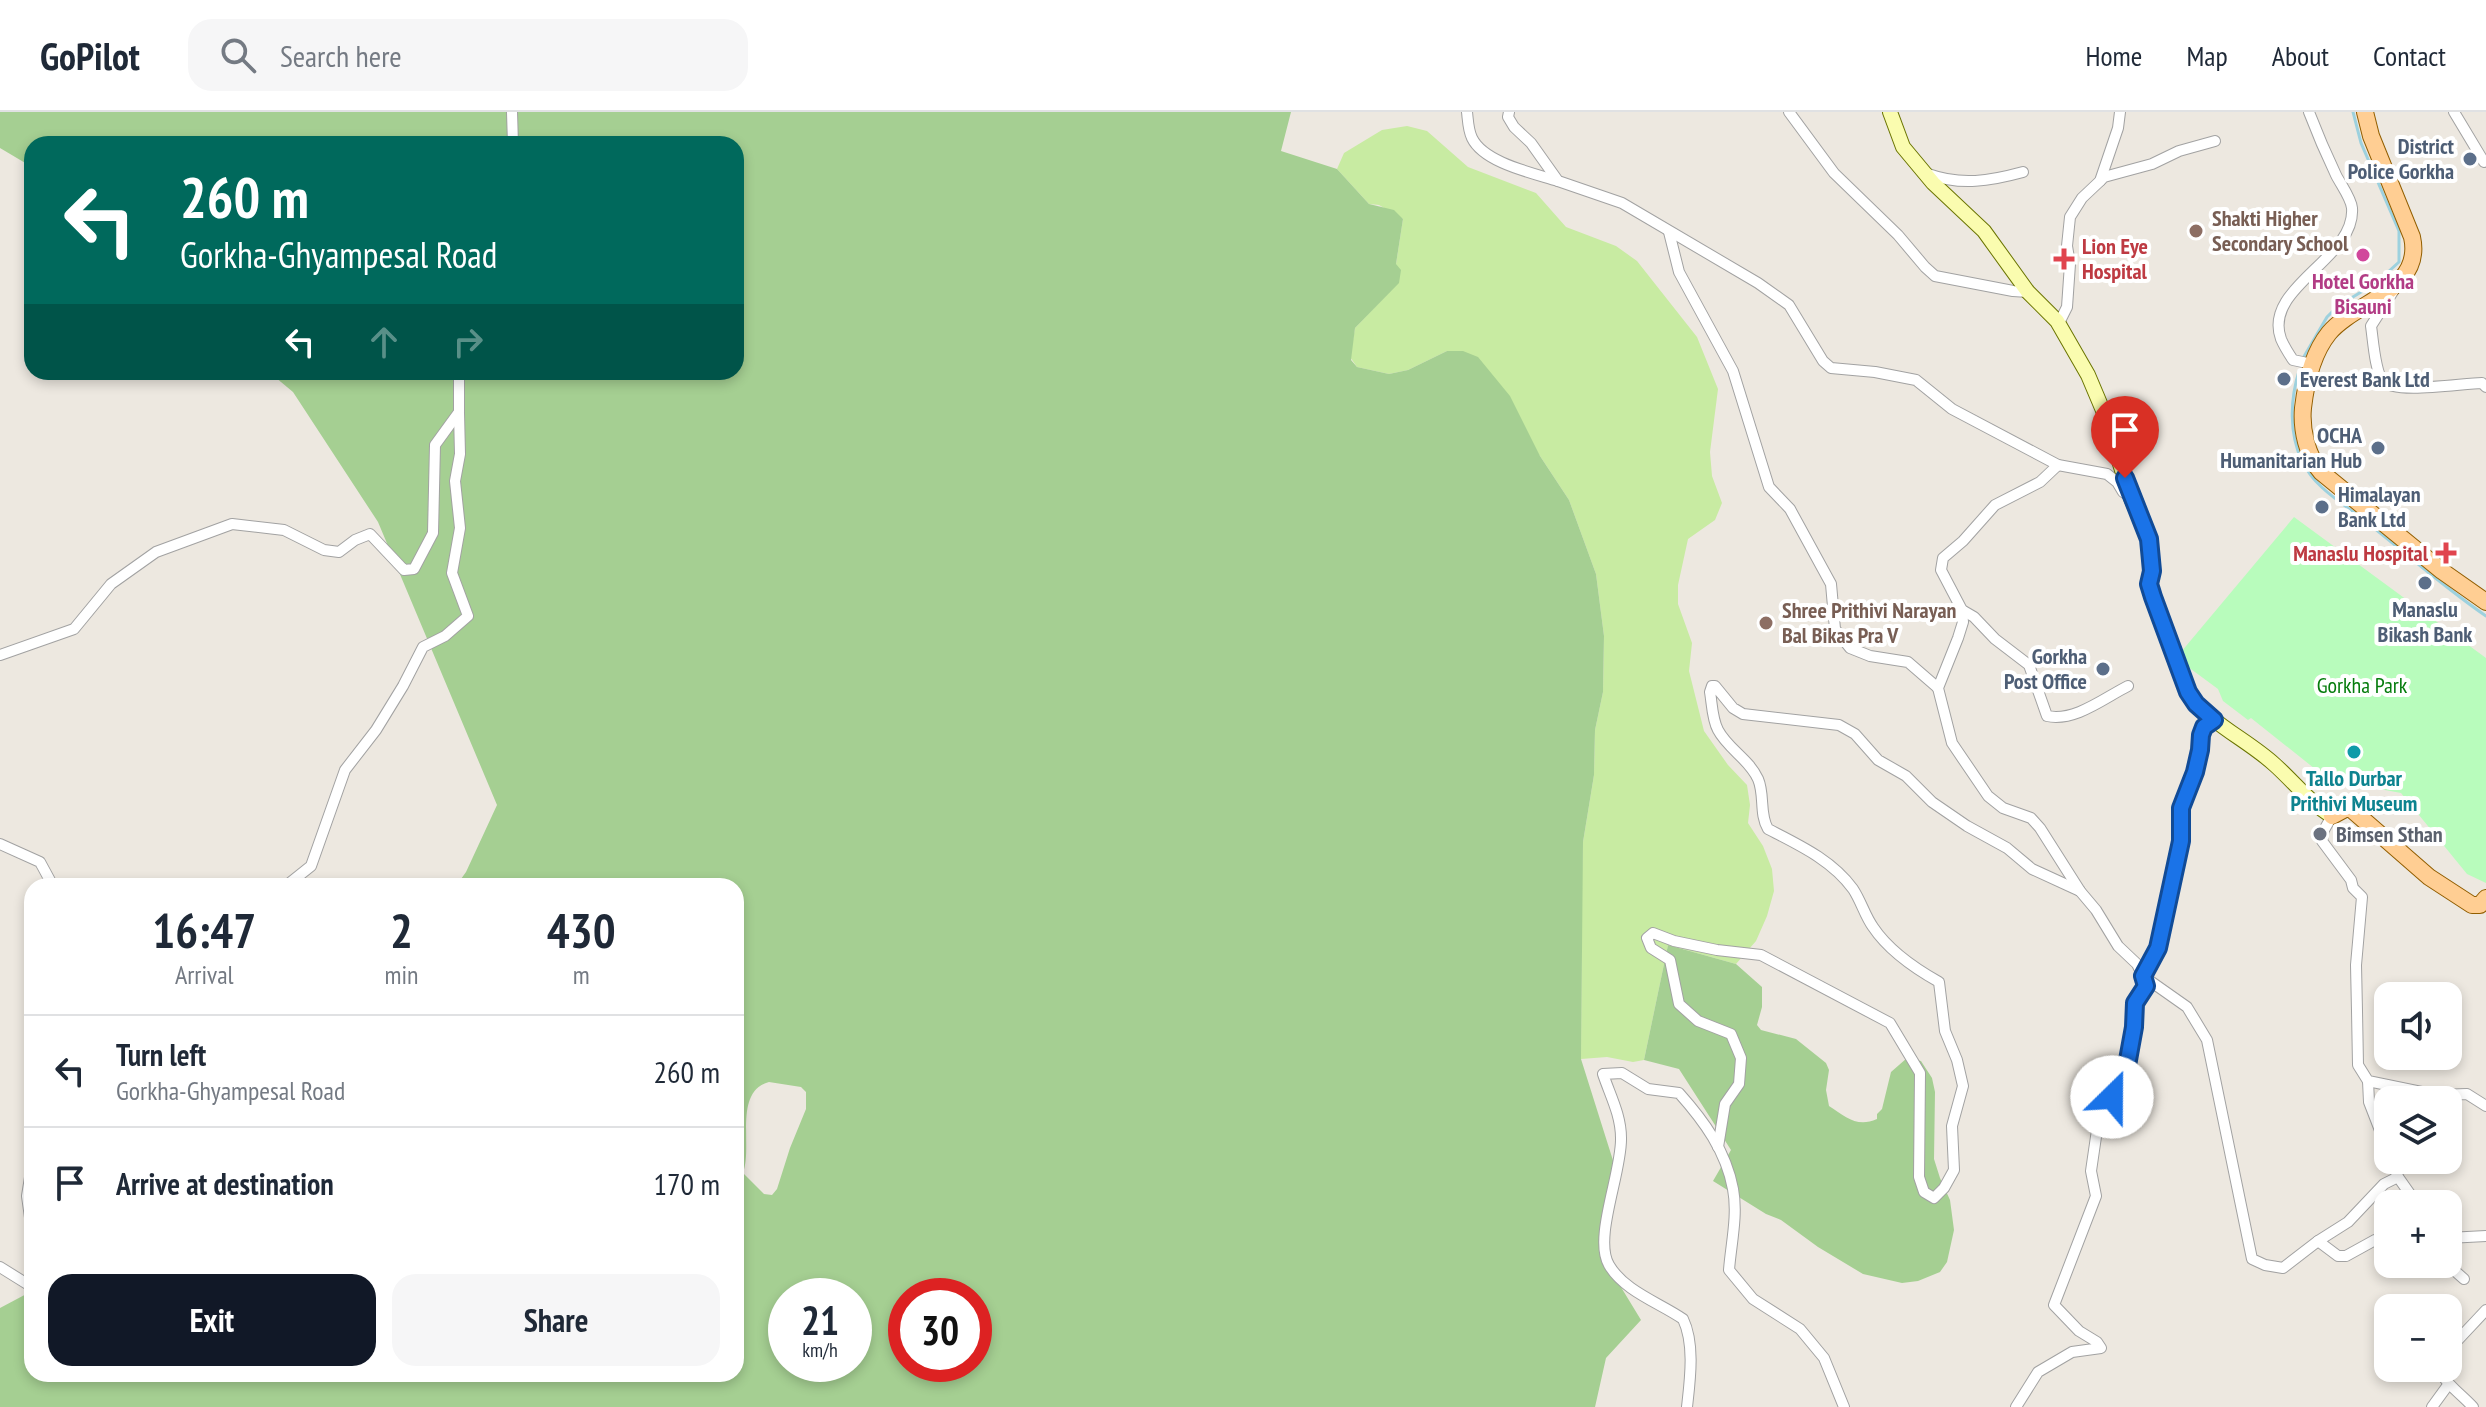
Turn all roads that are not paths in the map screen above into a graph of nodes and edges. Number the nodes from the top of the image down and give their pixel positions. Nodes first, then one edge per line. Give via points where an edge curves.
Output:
1 (512, 112) edge
2 (1467, 112) edge
3 (1509, 112) edge
4 (1789, 112) edge
5 (1890, 112) edge
6 (2120, 112) edge
7 (2309, 112) edge
8 (2365, 112) edge
9 (2454, 112) edge
10 (513, 136) edge
11 (2215, 141) dead end
12 (2484, 162) dead end
13 (2023, 172) dead end
14 (1925, 173) junction
15 (1558, 181) junction
16 (2100, 181) junction
17 (1669, 232) junction
18 (2398, 282) junction
19 (2028, 292) junction
20 (2059, 323) junction
21 (2312, 364) junction
22 (459, 380) edge
23 (2486, 387) edge
24 (459, 412) junction
25 (2058, 465) junction
26 (2131, 498) junction
27 (2486, 602) edge
28 (1962, 610) junction
29 (0, 655) edge
30 (2128, 686) dead end
31 (1938, 688) junction
32 (2214, 720) junction
33 (2332, 816) junction
34 (0, 844) edge
35 (49, 878) edge
36 (296, 878) edge
37 (2080, 891) junction
38 (2486, 898) edge
39 (2143, 976) junction
40 (2368, 1081) junction
41 (2486, 1106) edge
42 (2374, 1115) edge
43 (1718, 1147) junction
44 (2397, 1174) edge
45 (2398, 1177) junction
46 (2407, 1190) edge
47 (2486, 1236) edge
48 (2462, 1237) edge
49 (2318, 1241) junction
50 (2374, 1241) edge
51 (0, 1267) edge
52 (24, 1282) edge
53 (2486, 1310) edge
54 (2462, 1336) edge
55 (2446, 1382) edge
56 (2448, 1385) junction
57 (1687, 1407) edge
58 (1844, 1407) edge
59 (2016, 1407) edge
60 (2432, 1407) edge
61 (2473, 1407) edge

1 - 10 street
2 - 15 street via 1470,135 1479,149
3 - 15 street via 1514,127
4 - 19 street via 1834,173 1935,276
5 - 14 street via 1903,147
6 - 16 street
7 - 21 street via 2352,206 2343,238 2281,310 2281,339 2293,360
8 - 18 main road via 2415,250
9 - 12 street
11 - 16 street
13 - 14 street via 1993,180 1948,181
14 - 19 street via 1984,231
15 - 17 street via 1622,203
16 - 20 street via 2070,217 2067,307
17 - 25 street via 1789,305 1831,368 1916,380 1952,409
17 - 31 street via 1679,272 1733,371 1769,487 1790,509 1831,584 1835,629 1850,648 1908,662
18 - 21 main road via 2329,333
18 - 23 street via 2371,326 2383,381 2406,387
19 - 20 street
20 - 26 street via 2110,427
21 - 27 main road via 2302,418 2315,466
22 - 24 street
24 - 29 street via 435,445 433,533 414,569 404,570 370,534 339,552 284,530 232,524 156,552 111,584 74,629
24 - 36 street via 455,481 460,528 452,573 468,616 423,647 397,697 345,770 311,866
25 - 26 street via 2107,474
25 - 28 street via 2040,482 1995,505 1943,558 1941,570
26 - 32 street via 2149,539 2149,584 2172,650 2188,692
28 - 30 street via 2029,665 2047,716 2075,715
28 - 31 street via 1963,622
31 - 37 street via 1952,743 1988,796 2031,818
32 - 33 street via 2271,761
32 - 39 street via 2201,735 2181,808 2181,841 2158,948
33 - 38 main road via 2351,809 2429,877 2472,905
33 - 40 street via 2322,841 2362,897 2356,965 2358,1065
34 - 35 street via 40,862
37 - 39 street
37 - 43 street via 2032,869 1932,802 1839,725 1743,714 1712,686 1717,728 1751,765 1768,829 1820,857 1853,888 1872,927 1899,956 1939,982 1945,1031 1963,1086 1952,1126 1954,1170 1934,1198 1924,1192 1919,1177 1920,1073 1890,1023 1761,955 1653,933 1647,938 1651,948 1670,960 1679,1004 1698,1021 1731,1034 1741,1058 1739,1084 1725,1104
39 - 49 street via 2187,1007 2207,1040 2252,1259 2283,1268
39 - 59 street via 2146,986 2135,1003 2126,1071 2098,1123 2091,1171 2096,1196 2054,1305 2101,1348 2072,1352 2038,1372
40 - 41 street via 2436,1095 2467,1094
40 - 42 street
43 - 57 street via 1679,1093 1648,1089 1622,1073 1603,1074 1620,1118 1622,1141 1603,1243 1609,1264 1623,1281 1683,1319 1688,1328
43 - 58 street via 1733,1190 1729,1270 1753,1299 1800,1329 1824,1358
44 - 45 street
45 - 46 street
45 - 49 street
47 - 48 street
49 - 50 street via 2346,1256
51 - 52 street
53 - 54 street
55 - 56 street
56 - 60 street
56 - 61 street

